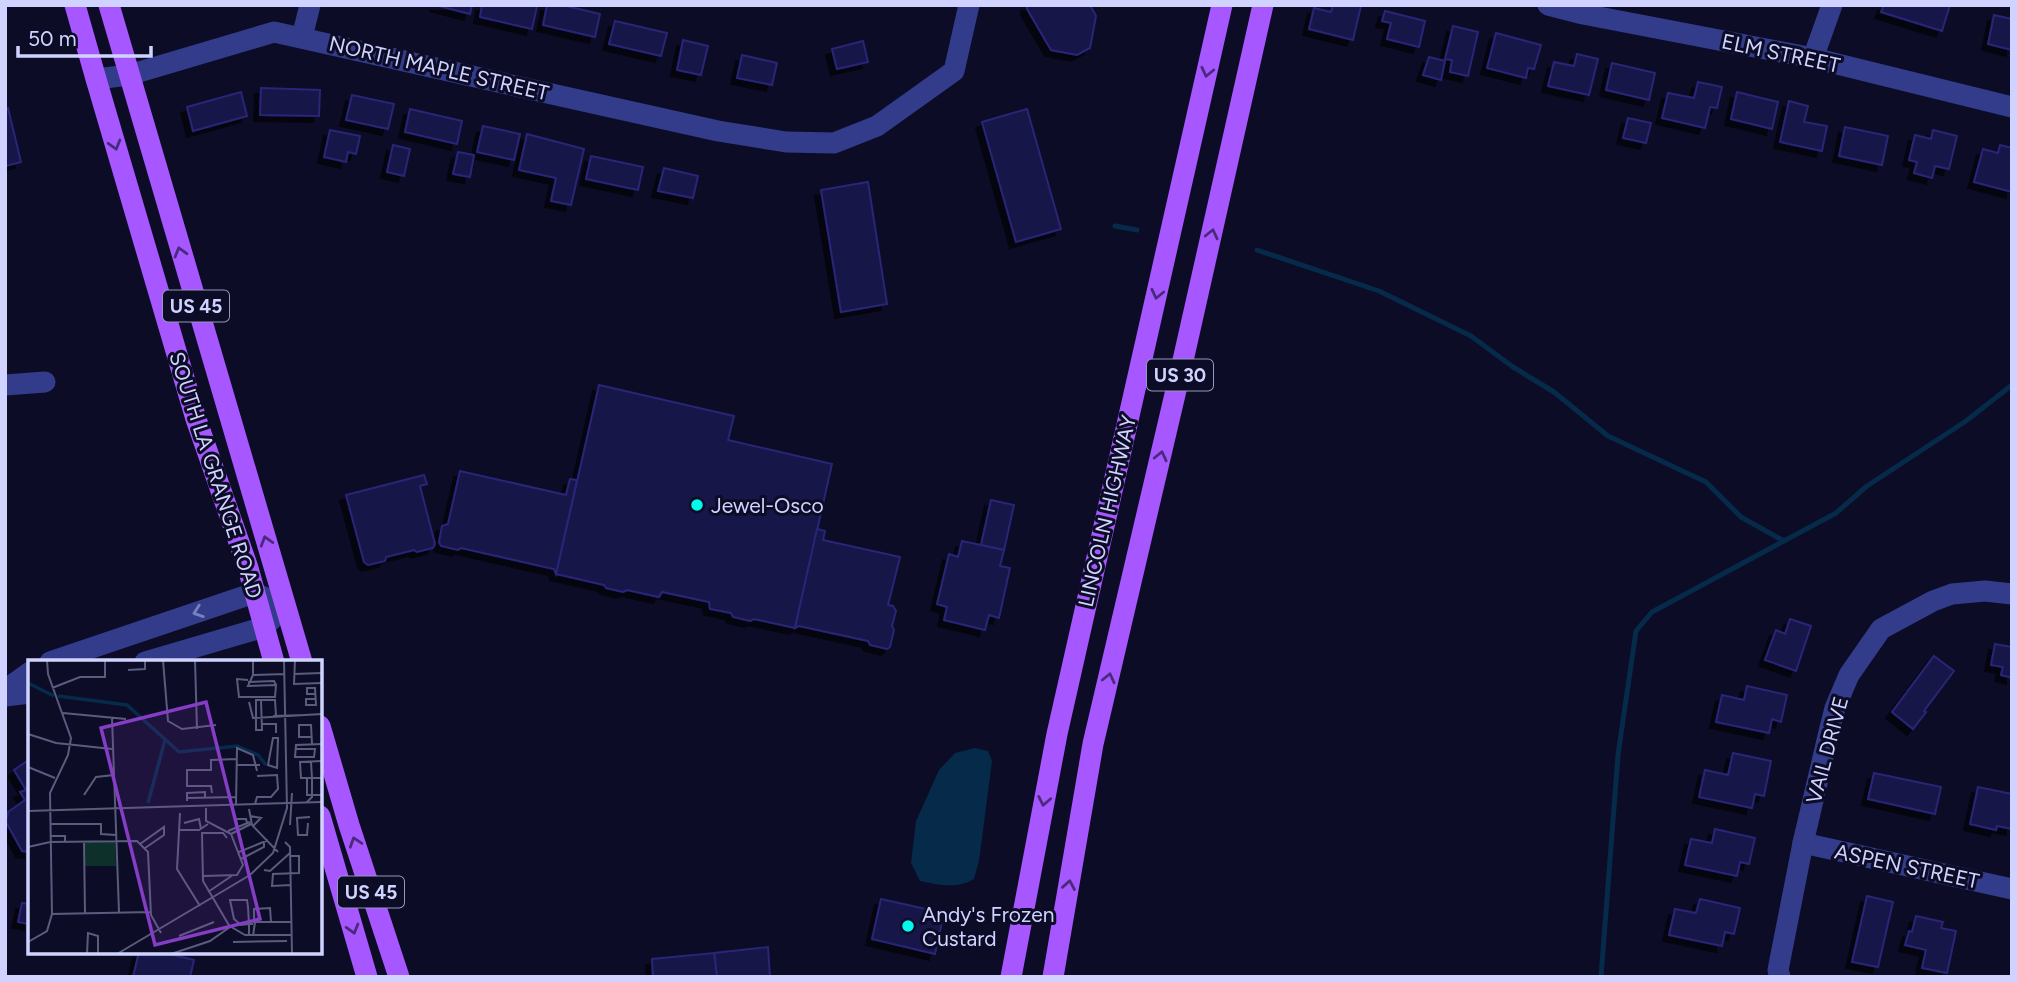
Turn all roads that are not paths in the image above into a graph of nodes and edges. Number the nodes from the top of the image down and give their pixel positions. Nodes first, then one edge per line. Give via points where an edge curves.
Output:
1 (75, 5) edge
2 (110, 5) edge
3 (310, 5) edge
4 (969, 5) edge
5 (1222, 5) edge
6 (1263, 5) edge
7 (1548, 5) edge
8 (1832, 5) edge
9 (1584, 10) edge
10 (302, 37) junction
11 (1813, 58) junction
12 (129, 75) junction
13 (96, 79) junction
14 (2012, 107) edge
15 (45, 382) dead end
16 (5, 385) edge
17 (254, 593) junction
18 (2012, 594) edge
19 (285, 606) junction
20 (264, 627) junction
21 (56, 660) edge
22 (152, 660) edge
23 (273, 660) edge
24 (301, 660) edge
25 (28, 673) edge
26 (5, 690) edge
27 (28, 693) edge
28 (5, 696) edge
29 (322, 733) edge
30 (322, 823) edge
31 (1803, 843) junction
32 (2012, 889) edge
33 (367, 977) edge
34 (399, 977) edge
35 (1011, 977) edge
36 (1053, 977) edge
37 (1780, 977) edge

1 - 13 main road, SOUTH LA GRANGE ROAD / US 45
2 - 12 main road, SOUTH LA GRANGE ROAD / US 45
3 - 10 street
4 - 10 street, NORTH MAPLE STREET via 954,71 877,126 834,143 786,142 718,131
5 -> 35 main road, LINCOLN HIGHWAY / US 30 via 1057,734
36 -> 6 main road, LINCOLN HIGHWAY / US 30 via 1093,744
7 - 9 street, ELM STREET
8 - 11 street
9 - 11 street, ELM STREET
10 - 12 street, NORTH MAPLE STREET via 274,32
11 - 14 street, ELM STREET
12 - 13 street, NORTH MAPLE STREET
19 -> 12 main road, SOUTH LA GRANGE ROAD / US 45
13 -> 17 main road, SOUTH LA GRANGE ROAD / US 45 via 196,419
15 - 16 street
17 - 19 street
17 - 20 main road, SOUTH LA GRANGE ROAD / US 45
17 -> 21 street
18 - 31 street, VAIL DRIVE via 1952,594 1881,629 1841,692
19 - 20 street
19 - 24 main road, SOUTH LA GRANGE ROAD / US 45
20 - 22 street
20 - 23 main road, SOUTH LA GRANGE ROAD / US 45
25 - 26 street
27 - 28 street
34 -> 29 main road, US 45
30 -> 33 main road, US 45
31 - 32 street, ASPEN STREET
31 - 37 street, VAIL DRIVE

